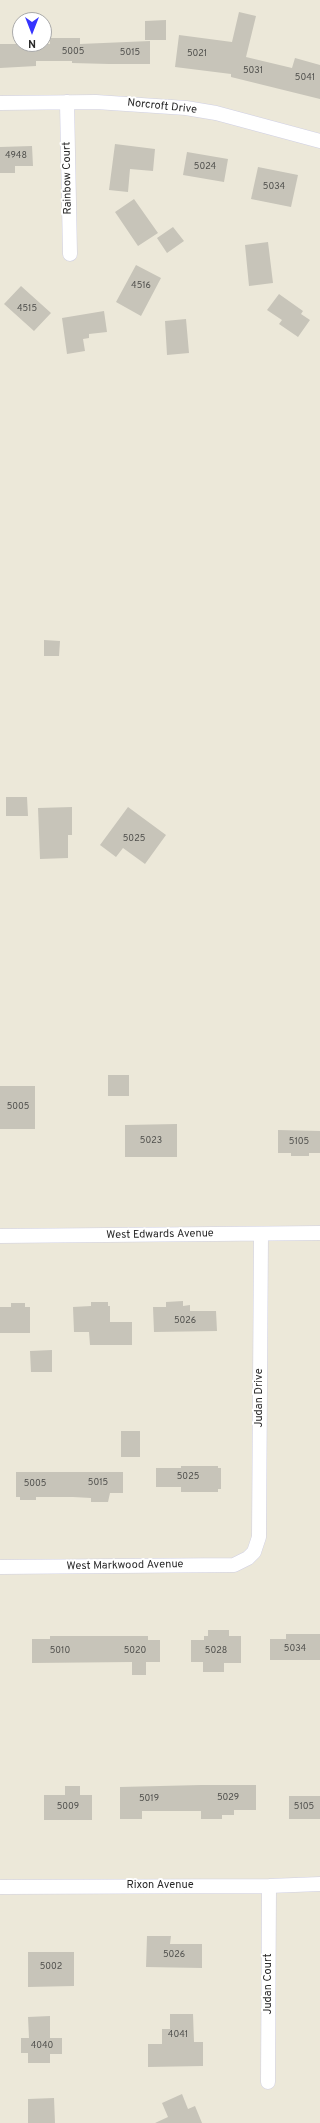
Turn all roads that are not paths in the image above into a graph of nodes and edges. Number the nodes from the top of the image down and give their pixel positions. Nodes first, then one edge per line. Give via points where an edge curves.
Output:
1 (67, 102) junction
2 (0, 103) edge
3 (320, 140) edge
4 (70, 254) dead end
5 (320, 1233) edge
6 (261, 1234) junction
7 (0, 1236) edge
8 (248, 1558) joint
9 (0, 1567) edge
10 (320, 1884) edge
11 (269, 1886) junction
12 (0, 1887) edge
13 (268, 2082) dead end

1 - 2 street, Norcroft Drive
1 - 3 street, Norcroft Drive via 186,108 216,113
1 - 4 street, Rainbow Court
5 - 6 street, West Edwards Avenue
6 - 7 street, West Edwards Avenue
6 - 8 street, Judan Drive via 260,1537
8 - 9 street, West Markwood Avenue via 234,1565
10 - 11 street, Rixon Avenue
11 - 12 street, Rixon Avenue
11 - 13 street, Judan Court

